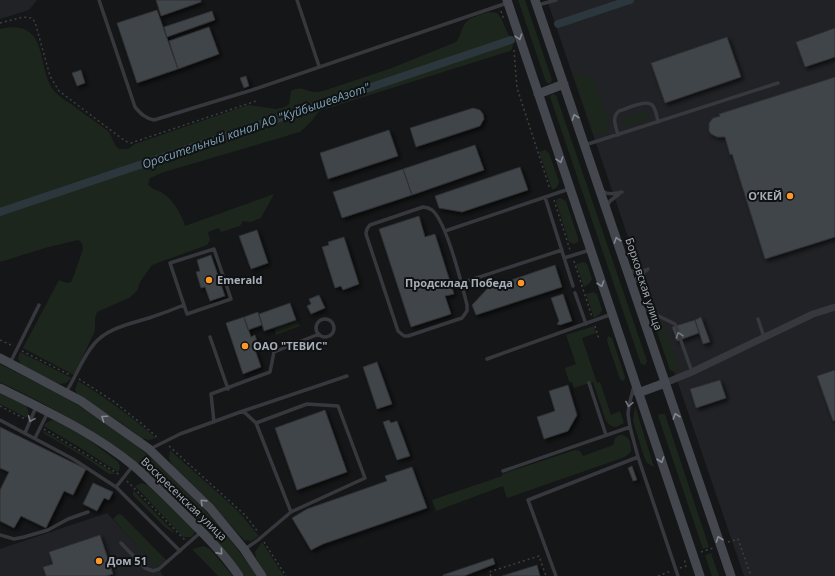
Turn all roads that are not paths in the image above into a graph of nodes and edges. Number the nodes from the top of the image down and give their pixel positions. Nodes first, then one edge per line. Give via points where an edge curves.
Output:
1 (99, 0) edge
2 (297, 0) edge
3 (556, 0) edge
4 (506, 1) edge
5 (536, 3) edge
6 (320, 66) junction
7 (778, 83) dead end
8 (564, 84) junction
9 (538, 94) junction
10 (658, 122) junction
11 (618, 135) junction
12 (585, 145) junction
13 (569, 189) junction
14 (601, 190) junction
15 (545, 198) junction
16 (606, 207) junction
17 (445, 231) junction
18 (562, 250) junction
19 (590, 250) junction
20 (564, 258) junction
21 (625, 266) junction
22 (461, 283) junction
23 (574, 286) dead end
24 (633, 291) junction
25 (575, 293) dead end
26 (39, 305) dead end
27 (184, 305) junction
28 (638, 306) junction
29 (835, 307) edge
30 (612, 314) junction
31 (758, 319) dead end
32 (586, 324) junction
33 (319, 334) junction
34 (210, 337) dead end
35 (764, 337) junction
36 (0, 358) edge
37 (487, 359) dead end
38 (10, 364) junction
39 (692, 372) junction
40 (347, 376) dead end
41 (635, 382) junction
42 (589, 383) dead end
43 (665, 383) junction
44 (0, 388) edge
45 (228, 389) junction
46 (66, 392) junction
47 (638, 394) junction
48 (37, 406) junction
49 (243, 410) junction
50 (48, 412) junction
51 (0, 420) edge
52 (214, 422) junction
53 (256, 422) junction
54 (630, 427) junction
55 (25, 433) junction
56 (606, 435) junction
57 (35, 438) junction
58 (149, 449) junction
59 (638, 457) junction
60 (133, 466) junction
61 (502, 471) dead end
62 (116, 487) junction
63 (88, 512) dead end
64 (291, 512) junction
65 (202, 531) junction
66 (0, 535) edge
67 (121, 543) dead end
68 (244, 549) junction
69 (180, 551) junction
70 (239, 576) edge
71 (262, 576) edge
72 (556, 576) edge
73 (678, 576) edge
74 (700, 576) edge
75 (731, 576) edge

1 - 6 lane via 135,107 147,118 154,120
2 - 6 lane
3 - 5 lane
4 - 6 lane via 498,6
4 -> 9 main road
5 - 8 main road, Борковская улица
7 - 10 lane
8 - 9 main road
12 -> 8 main road, Борковская улица
9 -> 13 main road
10 - 11 lane
10 - 11 lane via 654,107 646,102 616,114 614,120
11 - 12 lane
12 - 14 main road, Борковская улица
13 - 15 lane
13 - 19 main road
14 - 16 main road, Борковская улица
14 - 16 lane via 614,194 622,192
15 - 17 lane
15 - 18 lane
21 -> 16 main road, Борковская улица
17 - 22 lane
17 - 22 lane via 428,207 367,228 366,234 398,331 408,336 462,318 467,306
18 - 20 lane
18 - 22 lane
19 - 20 lane
19 -> 30 main road
20 - 23 lane
21 - 24 main road, Борковская улица
21 - 24 lane via 634,272 648,269 636,279
24 - 28 main road, Борковская улица
25 - 32 lane
26 - 38 lane
27 - 27 lane via 170,263 214,248 231,300 187,314
27 - 46 lane via 113,329 102,336 94,343
39 -> 28 lane via 675,324
28 - 43 main road, Борковская улица
29 - 35 street via 813,314
30 - 32 lane
30 - 41 main road
31 - 35 lane
32 - 37 lane
33 - 33 lane via 326,337 332,335 332,323 327,320 320,322 316,326
33 - 45 lane via 274,352 270,372
34 - 45 lane
35 - 39 street
36 - 38 main road, Воскресенская улица
38 - 46 main road, Воскресенская улица
39 - 43 street
40 - 49 lane
41 - 47 main road
41 -> 54 lane via 629,405
42 - 56 lane
43 - 47 main road
75 -> 43 main road, Борковская улица
44 - 48 main road, Воскресенская улица
45 - 52 lane via 211,394
58 -> 46 main road, Воскресенская улица
47 -> 74 main road
48 - 50 main road, Воскресенская улица
48 -> 55 lane
49 - 52 lane
49 - 53 lane
50 - 57 lane
50 - 60 main road, Воскресенская улица
51 - 55 lane
52 - 58 lane
53 - 64 lane
53 - 64 lane via 306,404 338,406 365,478
54 - 56 lane
54 - 59 lane
55 - 57 lane
56 - 61 lane
57 - 62 lane via 73,458
68 -> 58 main road, Воскресенская улица via 210,508
59 - 72 lane via 528,500
59 - 73 lane
60 - 62 lane
60 - 65 main road, Воскресенская улица
62 - 69 lane
63 - 66 lane via 48,530 24,537 14,539
64 - 68 lane
65 - 69 lane
65 -> 70 main road, Воскресенская улица
67 - 69 lane via 145,568 153,571
68 - 71 main road, Воскресенская улица

